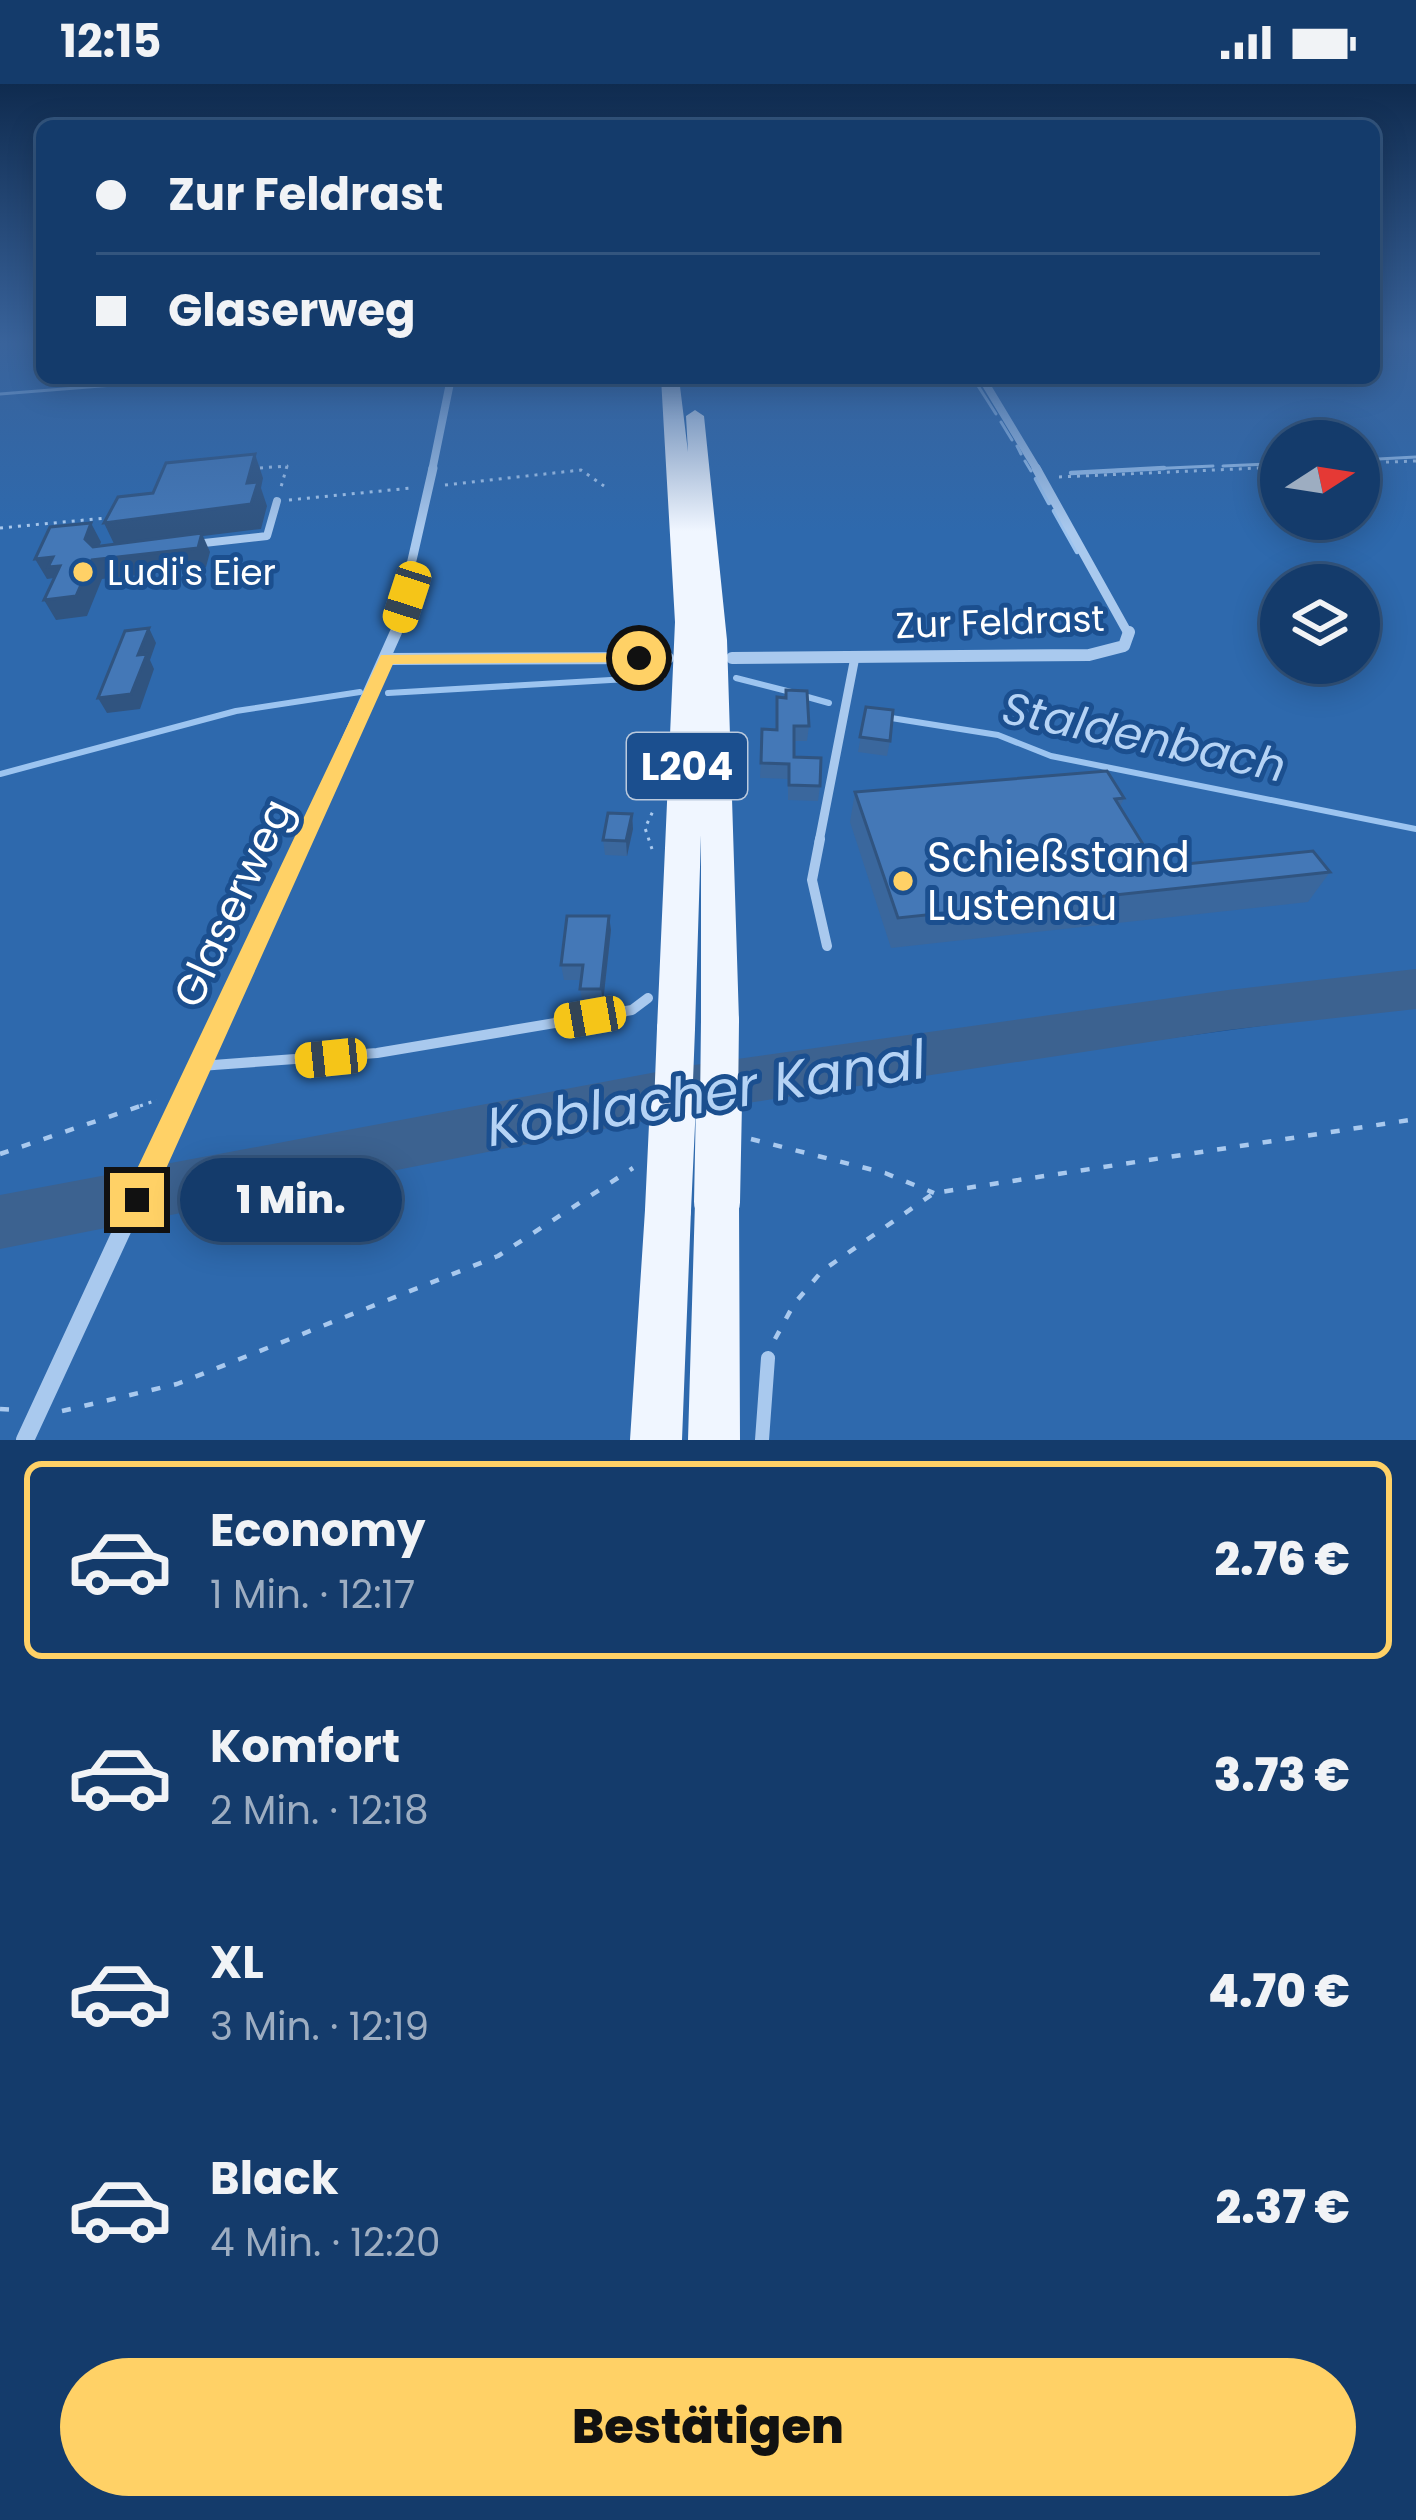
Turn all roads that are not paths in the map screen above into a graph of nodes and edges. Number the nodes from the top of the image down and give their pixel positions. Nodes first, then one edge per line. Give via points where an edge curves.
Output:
1 (446, 405) edge
2 (673, 405) edge
3 (691, 405) edge
4 (999, 405) edge
5 (277, 501) road end
6 (179, 546) edge
7 (855, 657) junction
8 (668, 658) dead end
9 (733, 658) dead end
10 (387, 659) junction
11 (827, 946) dead end
12 (647, 998) dead end
13 (200, 1066) junction
14 (768, 1358) road end
15 (25, 1440) edge
16 (656, 1440) edge
17 (714, 1440) edge
18 (762, 1440) edge

1 - 10 street, Glaserweg
2 - 16 main road, L204, bridge via 686,629
3 - 17 main road, L204, bridge via 714,640
4 - 7 street, Zur Feldrast via 1130,638 1089,655
5 - 6 lane via 268,536
7 - 9 street, Zur Feldrast
7 - 11 lane, Zur Feldrast via 812,880
8 - 10 street
10 - 13 street, Glaserweg
12 - 13 lane via 632,1010 376,1053
13 - 15 street, Glaserweg
14 - 18 lane

